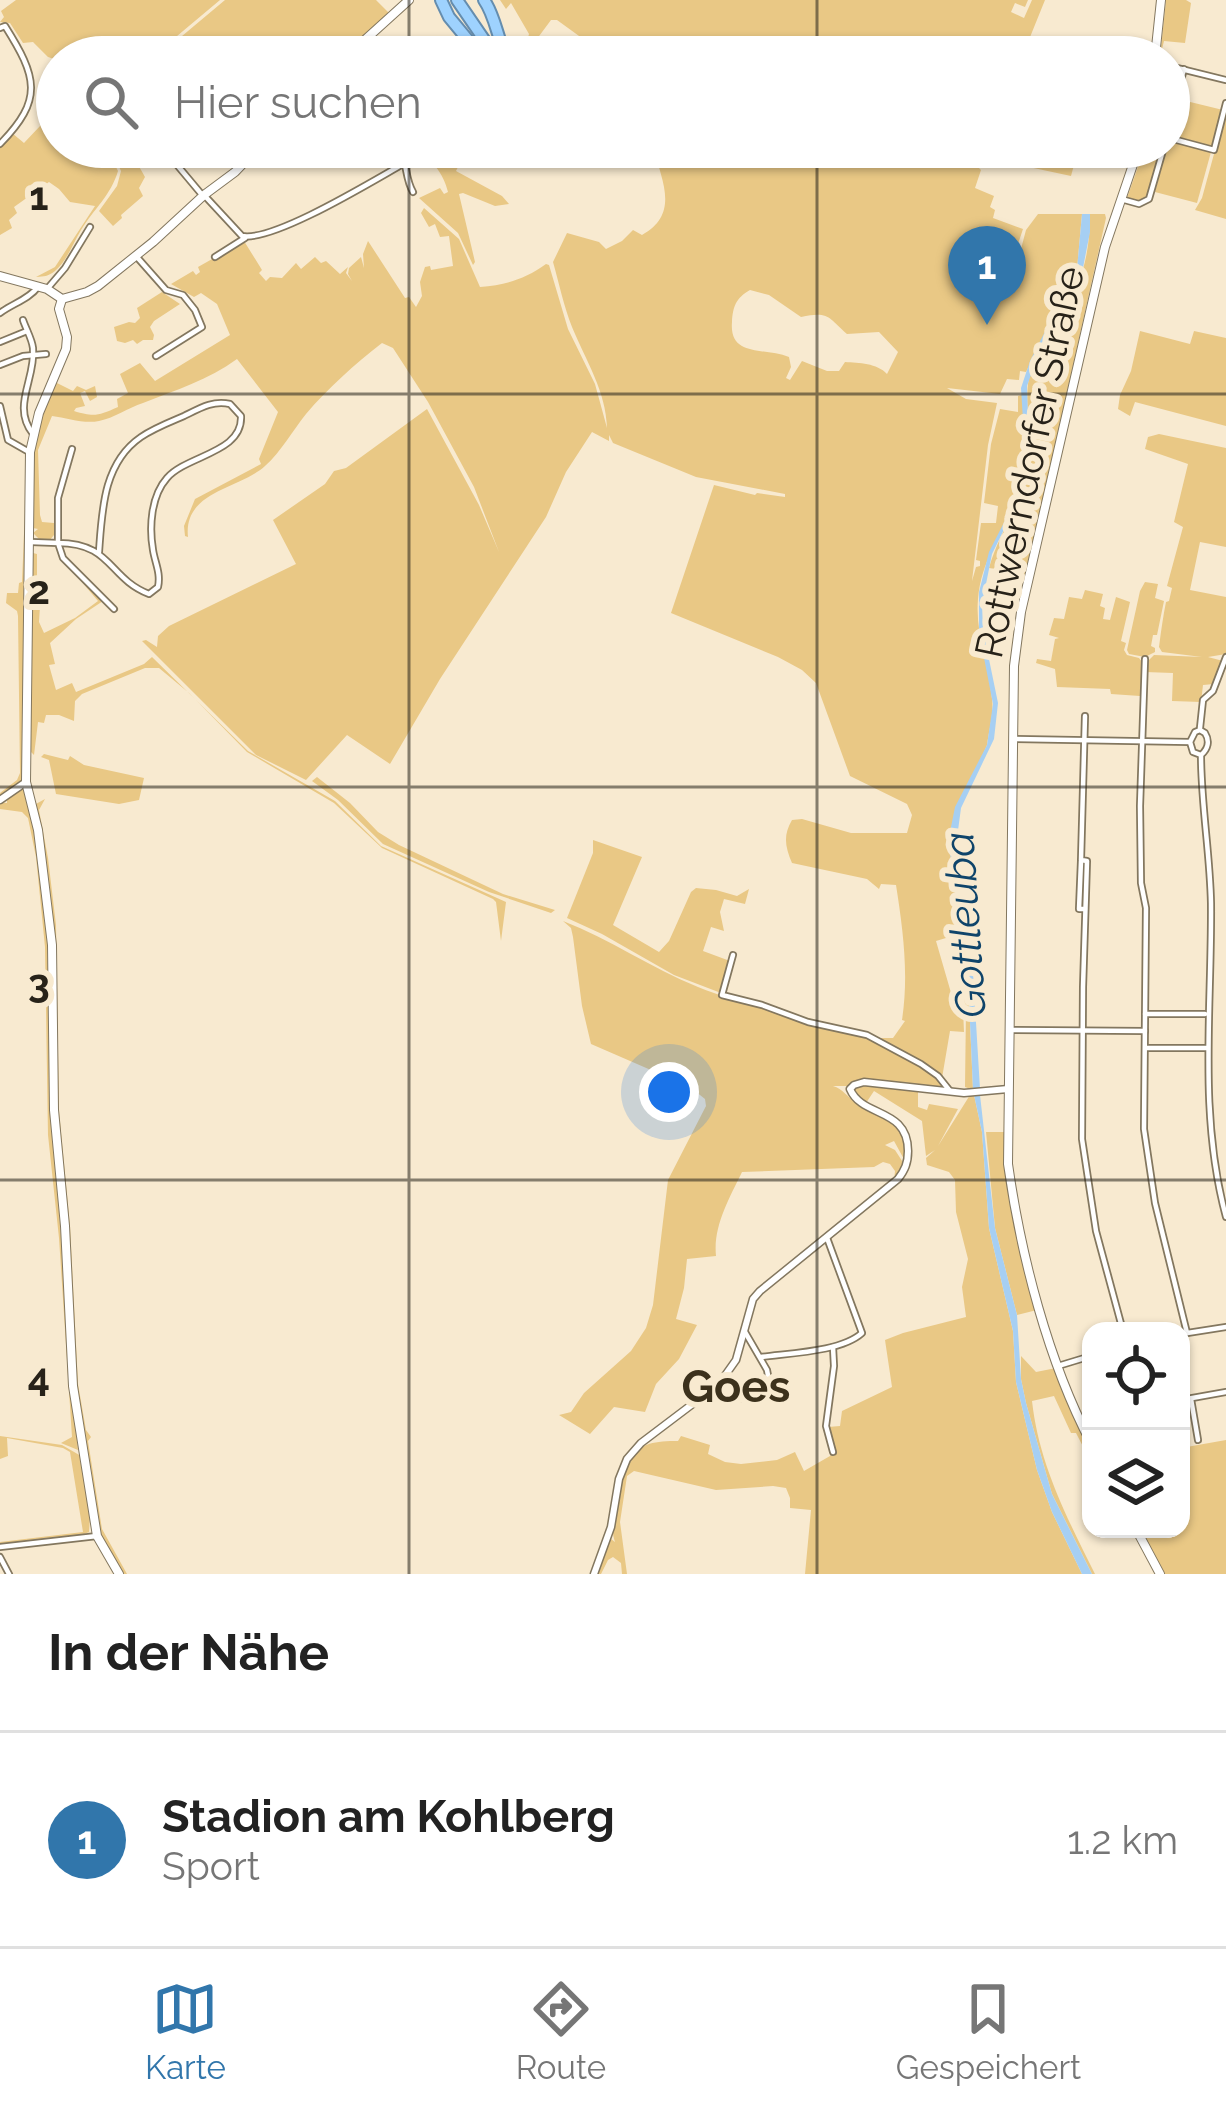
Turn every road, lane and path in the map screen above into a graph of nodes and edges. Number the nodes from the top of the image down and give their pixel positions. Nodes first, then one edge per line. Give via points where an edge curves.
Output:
1 (409, 0) edge
2 (441, 0) edge
3 (457, 0) edge
4 (484, 0) edge
5 (1162, 0) edge
6 (0, 28) edge
7 (369, 36) edge
8 (465, 36) edge
9 (482, 36) edge
10 (497, 36) edge
11 (1158, 36) edge
12 (1190, 70) edge
13 (1226, 80) edge
14 (1226, 103) edge
15 (0, 144) edge
16 (1190, 144) edge
17 (180, 168) edge
18 (239, 168) edge
19 (396, 168) edge
20 (404, 168) edge
21 (1132, 168) edge
22 (1158, 168) edge
23 (413, 192) dead end
24 (204, 195) junction
25 (1121, 199) junction
26 (90, 227) dead end
27 (245, 238) junction
28 (136, 256) junction
29 (215, 257) dead end
30 (0, 276) edge
31 (40, 287) junction
32 (62, 299) junction
33 (0, 313) edge
34 (23, 320) dead end
35 (27, 331) junction
36 (0, 342) edge
37 (46, 354) dead end
38 (33, 355) junction
39 (156, 356) dead end
40 (0, 365) edge
41 (0, 406) edge
42 (33, 434) junction
43 (72, 449) dead end
44 (30, 452) junction
45 (31, 542) junction
46 (58, 543) junction
47 (99, 552) junction
48 (114, 609) dead end
49 (1226, 657) edge
50 (1144, 659) dead end
51 (1084, 716) dead end
52 (1200, 730) junction
53 (1012, 739) junction
54 (1084, 740) junction
55 (1141, 742) junction
56 (1190, 742) junction
57 (1201, 754) junction
58 (26, 782) junction
59 (0, 800) edge
60 (733, 955) dead end
61 (1145, 1014) junction
62 (1207, 1014) junction
63 (1009, 1030) junction
64 (1082, 1031) junction
65 (1145, 1031) junction
66 (1144, 1048) junction
67 (1207, 1048) junction
68 (1007, 1089) junction
69 (950, 1091) junction
70 (1226, 1217) edge
71 (827, 1238) junction
72 (1121, 1322) edge
73 (1182, 1322) edge
74 (1226, 1327) edge
75 (745, 1332) junction
76 (1190, 1333) edge
77 (833, 1347) junction
78 (761, 1357) junction
79 (1082, 1359) edge
80 (1058, 1366) junction
81 (713, 1390) junction
82 (1226, 1392) edge
83 (1191, 1399) joint
84 (1088, 1430) edge
85 (1198, 1439) dead end
86 (833, 1452) dead end
87 (97, 1536) junction
88 (1141, 1538) edge
89 (0, 1547) edge
90 (0, 1557) edge
91 (9, 1574) edge
92 (118, 1574) edge
93 (594, 1574) edge
94 (1160, 1574) edge

1 - 7 main road
2 - 8 highway
3 - 9 highway
4 - 10 highway
5 - 11 main road
6 - 15 street via 18,46 32,90 28,111
12 - 13 street
14 - 16 street via 1214,150
17 - 24 street
18 - 24 main road
19 - 27 street via 283,229
20 - 23 street
21 - 25 main road, Rottwerndorfer Straße
22 - 25 street via 1149,199
24 - 27 street
24 - 28 main road
25 - 53 main road, Rottwerndorfer Straße via 1018,628
26 - 31 street via 65,268
27 - 29 street
28 - 32 main road via 87,292
28 - 39 street via 166,290 183,295 202,327
30 - 31 main road
31 - 32 main road
31 - 33 street
32 - 42 main road via 67,349
34 - 35 street
35 - 36 street
35 - 38 street
37 - 38 street
38 - 40 street
38 - 42 street via 23,411
41 - 44 street via 8,440
42 - 44 main road
43 - 46 street via 58,498
44 - 45 main road
45 - 46 street
45 - 58 main road
46 - 47 street
46 - 48 street
47 - 47 street via 103,501 129,447 213,402 236,408 242,425 234,440 177,469 158,493 156,590 140,590
49 - 52 street via 1203,700
50 - 55 street
51 - 54 street
52 - 56 street
52 - 57 street via 1208,742
53 - 54 street
53 - 63 main road, Rottwerndorfer Straße
54 - 55 street
54 - 64 street
55 - 56 street
55 - 61 street
56 - 57 street
57 - 62 street via 1211,900
58 - 59 street
58 - 87 main road via 52,945 54,1110 74,1386
60 - 69 street via 722,995 867,1035 921,1064
61 - 62 street
61 - 65 street
62 - 67 street
63 - 64 street
63 - 68 main road, Rottwerndorfer Straße
64 - 65 street
64 - 72 street via 1086,1175
65 - 66 street
66 - 67 street
66 - 73 street via 1148,1161
67 - 70 street via 1208,1124
68 - 69 street
68 - 80 main road, Rottwerndorfer Straße via 1012,1191
69 - 71 street via 854,1085 856,1100 898,1122 907,1163
71 - 75 street via 753,1299
71 - 77 street via 862,1331
74 - 76 street
75 - 78 street
75 - 81 street
77 - 78 street
77 - 86 street via 826,1426
78 - 81 street via 770,1378 763,1394
79 - 80 street
80 - 84 main road, Rottwerndorfer Straße
81 - 93 street via 627,1459
82 - 83 street
83 - 85 street
87 - 89 street
87 - 92 main road
88 - 94 main road
90 - 91 street

